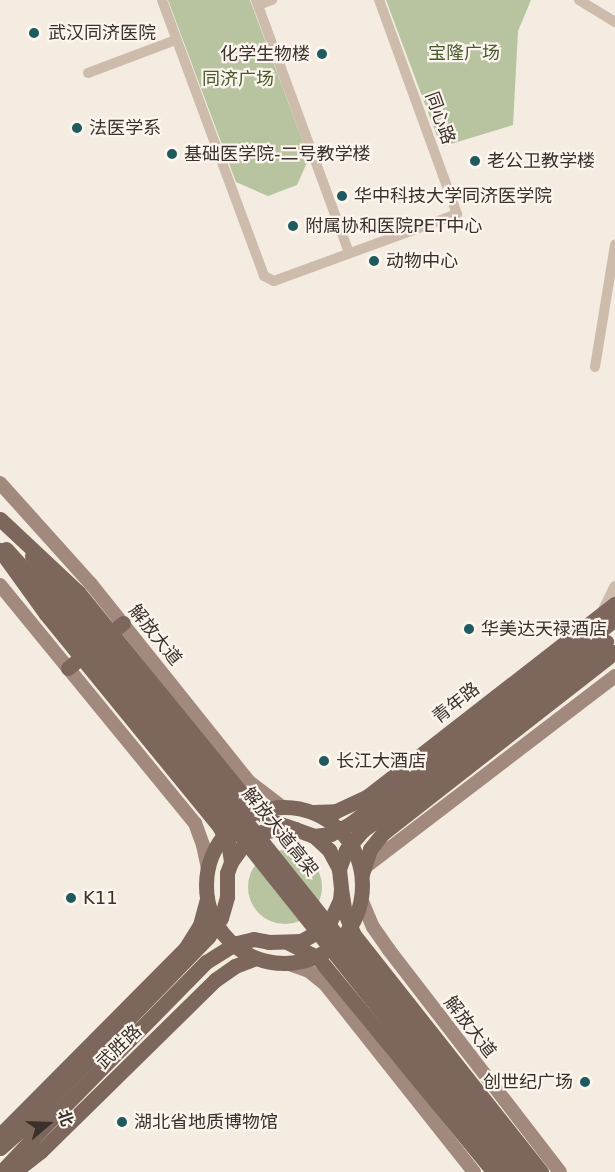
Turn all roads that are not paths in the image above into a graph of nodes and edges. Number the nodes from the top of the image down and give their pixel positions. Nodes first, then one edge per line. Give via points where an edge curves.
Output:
1 (162, 0) edge
2 (272, 0) edge
3 (379, 0) edge
4 (579, 0) edge
5 (257, 3) edge
6 (615, 22) edge
7 (177, 40) junction
8 (88, 73) dead end
9 (615, 245) edge
10 (349, 253) junction
11 (595, 367) dead end
12 (0, 483) edge
13 (0, 519) edge
14 (0, 543) edge
15 (0, 550) edge
16 (0, 585) edge
17 (615, 587) edge
18 (611, 612) edge
19 (123, 623) junction
20 (609, 640) edge
21 (68, 668) junction
22 (615, 676) edge
23 (282, 807) junction
24 (312, 812) junction
25 (295, 829) junction
26 (314, 836) junction
27 (231, 862) junction
28 (208, 869) junction
29 (339, 869) junction
30 (363, 872) junction
31 (341, 889) junction
32 (207, 896) junction
33 (361, 899) junction
34 (289, 943) junction
35 (256, 958) junction
36 (286, 963) junction
37 (27, 1134) junction
38 (0, 1135) edge
39 (0, 1148) edge
40 (1, 1172) edge
41 (14, 1172) edge
42 (474, 1172) edge
43 (494, 1172) edge
44 (509, 1172) edge
45 (526, 1172) edge
46 (542, 1172) edge
47 (560, 1172) edge

1 - 7 street
2 - 5 street
3 - 10 street, 同心路 via 457,214
4 - 6 street
5 - 10 street
7 - 8 street
7 - 10 street via 264,276 274,280
9 - 11 street
12 - 19 main road, 解放大道
13 - 25 main road, bridge via 78,592 250,804 269,820
13 - 45 main road, 解放大道高架, bridge
14 - 44 main road, 解放大道高架, bridge via 55,603
15 - 27 main road, bridge via 46,614 219,826 228,842
16 - 21 main road
17 - 18 street
18 - 20 main road
18 - 24 main road, 青年路 via 368,796 336,811
19 - 21 main road
19 - 23 main road, 解放大道 via 248,781
20 - 26 main road, bridge via 357,819 332,834
20 - 29 main road, bridge via 362,831 346,850
20 - 30 main road via 383,833 370,849
21 - 28 main road via 195,823
22 - 30 main road
23 - 24 main road
23 - 28 main road via 259,811 236,824 218,844
24 - 30 main road via 339,829
25 - 26 main road
25 - 27 main road, bridge via 273,829 252,837
26 - 29 main road via 329,850
27 - 37 main road, bridge via 225,908 217,927
28 - 32 main road
29 - 31 main road
30 - 33 main road
31 - 34 main road, bridge via 330,921 312,937
31 - 46 main road, bridge via 354,935
32 - 35 main road via 225,936
32 - 38 main road, 武胜路 via 200,925 185,950
33 - 36 main road via 349,929 337,943 311,958
33 - 47 main road, 解放大道 via 389,950
34 - 37 main road, bridge via 246,940 215,955
34 - 43 main road, bridge via 318,958
35 - 36 main road
35 - 41 main road, 武胜路 via 235,966 216,980
36 - 42 main road via 309,971 325,984
37 - 39 main road
37 - 40 main road

